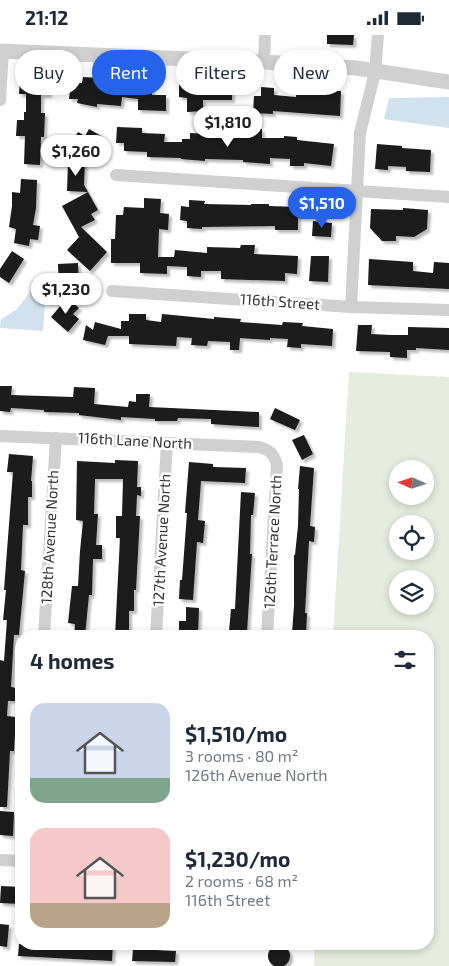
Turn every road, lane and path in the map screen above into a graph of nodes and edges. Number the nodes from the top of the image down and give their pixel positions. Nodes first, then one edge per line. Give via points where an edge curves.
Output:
1 (265, 35) edge
2 (378, 35) edge
3 (1, 51) edge
4 (176, 59) edge
5 (264, 63) joint
6 (375, 72) junction
7 (449, 82) edge
8 (0, 99) edge
9 (116, 175) dead end
10 (358, 191) junction
11 (449, 197) edge
12 (112, 291) dead end
13 (351, 307) junction
14 (449, 310) edge
15 (0, 436) edge
16 (56, 438) junction
17 (167, 443) junction
18 (270, 450) joint
19 (44, 630) edge
20 (156, 630) edge
21 (267, 630) edge
22 (0, 860) edge
23 (15, 861) edge

1 - 5 street
2 - 6 street
3 - 4 street
3 - 8 street
5 - 6 street
6 - 7 street
6 - 10 street via 360,133
9 - 10 street
10 - 11 street
10 - 13 street
12 - 13 street, 116th Street
13 - 14 street, 116th Street
15 - 16 street, 116th Lane North
16 - 17 street, 116th Lane North
16 - 19 street, 128th Avenue North
17 - 18 street, 116th Lane North
17 - 20 street, 127th Avenue North
18 - 21 street, 126th Terrace North via 277,465
22 - 23 street

